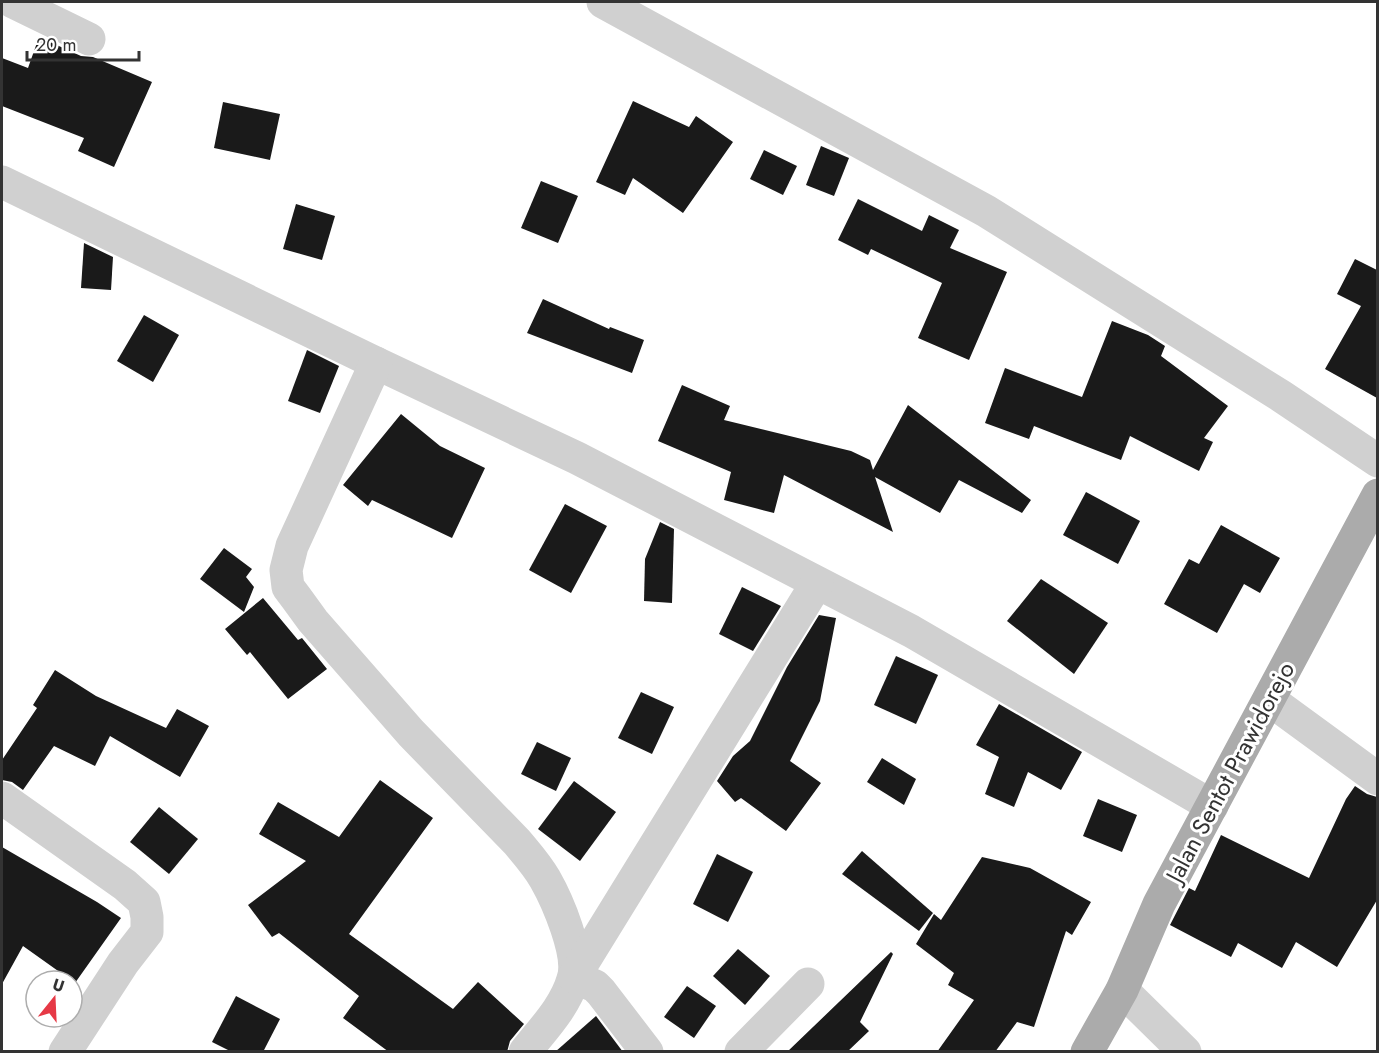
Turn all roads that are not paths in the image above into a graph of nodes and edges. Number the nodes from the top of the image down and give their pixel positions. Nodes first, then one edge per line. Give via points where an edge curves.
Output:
1 (13, 2) edge
2 (603, 2) edge
3 (89, 39) dead end
4 (2, 182) edge
5 (376, 363) junction
6 (1377, 461) edge
7 (1377, 495) edge
8 (817, 583) junction
9 (1269, 700) junction
10 (1377, 778) edge
11 (2, 798) edge
12 (1212, 806) junction
13 (574, 977) junction
14 (808, 984) dead end
15 (1122, 990) junction
16 (65, 1052) edge
17 (525, 1052) edge
18 (647, 1052) edge
19 (741, 1052) edge
20 (1087, 1052) edge
21 (1185, 1052) edge

1 - 3 street
2 - 6 street via 986,211 1281,396
4 - 5 street
5 - 8 street via 577,458
5 - 13 street via 292,546 286,570 288,587 411,733 534,861 567,932 575,961
7 - 9 main road, Jalan Sentot Prawidorejo
8 - 12 street via 911,631
8 - 13 street
9 - 10 street
9 - 12 main road, Jalan Sentot Prawidorejo
11 - 16 street via 144,902 147,932
12 - 15 main road, Jalan Sentot Prawidorejo via 1159,904
13 - 17 street via 559,1008
13 - 18 street via 601,992
14 - 19 street
15 - 20 main road, Jalan Sentot Prawidorejo
15 - 21 street

